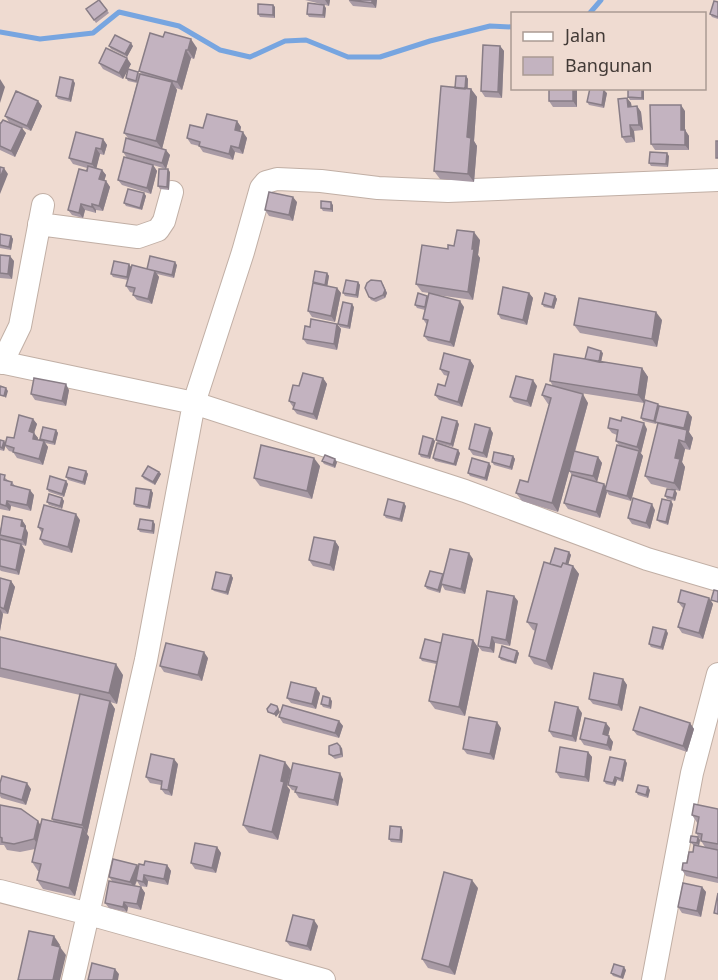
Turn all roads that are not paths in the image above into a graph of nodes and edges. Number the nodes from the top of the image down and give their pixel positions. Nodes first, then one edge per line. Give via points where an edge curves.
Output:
1 (718, 180) edge
2 (172, 192) dead end
3 (1, 362) edge
4 (194, 403) junction
5 (718, 580) edge
6 (718, 674) edge
7 (0, 891) edge
8 (88, 914) junction
9 (73, 980) edge
10 (324, 980) edge
11 (653, 980) edge

1 - 4 street via 448,191 321,181 266,182 258,196
2 - 3 street via 158,230 138,237 41,215 20,326
3 - 4 street
4 - 5 street via 465,491 646,559
4 - 8 street via 146,660
6 - 11 street via 692,773
7 - 8 street
8 - 9 street
8 - 10 street

